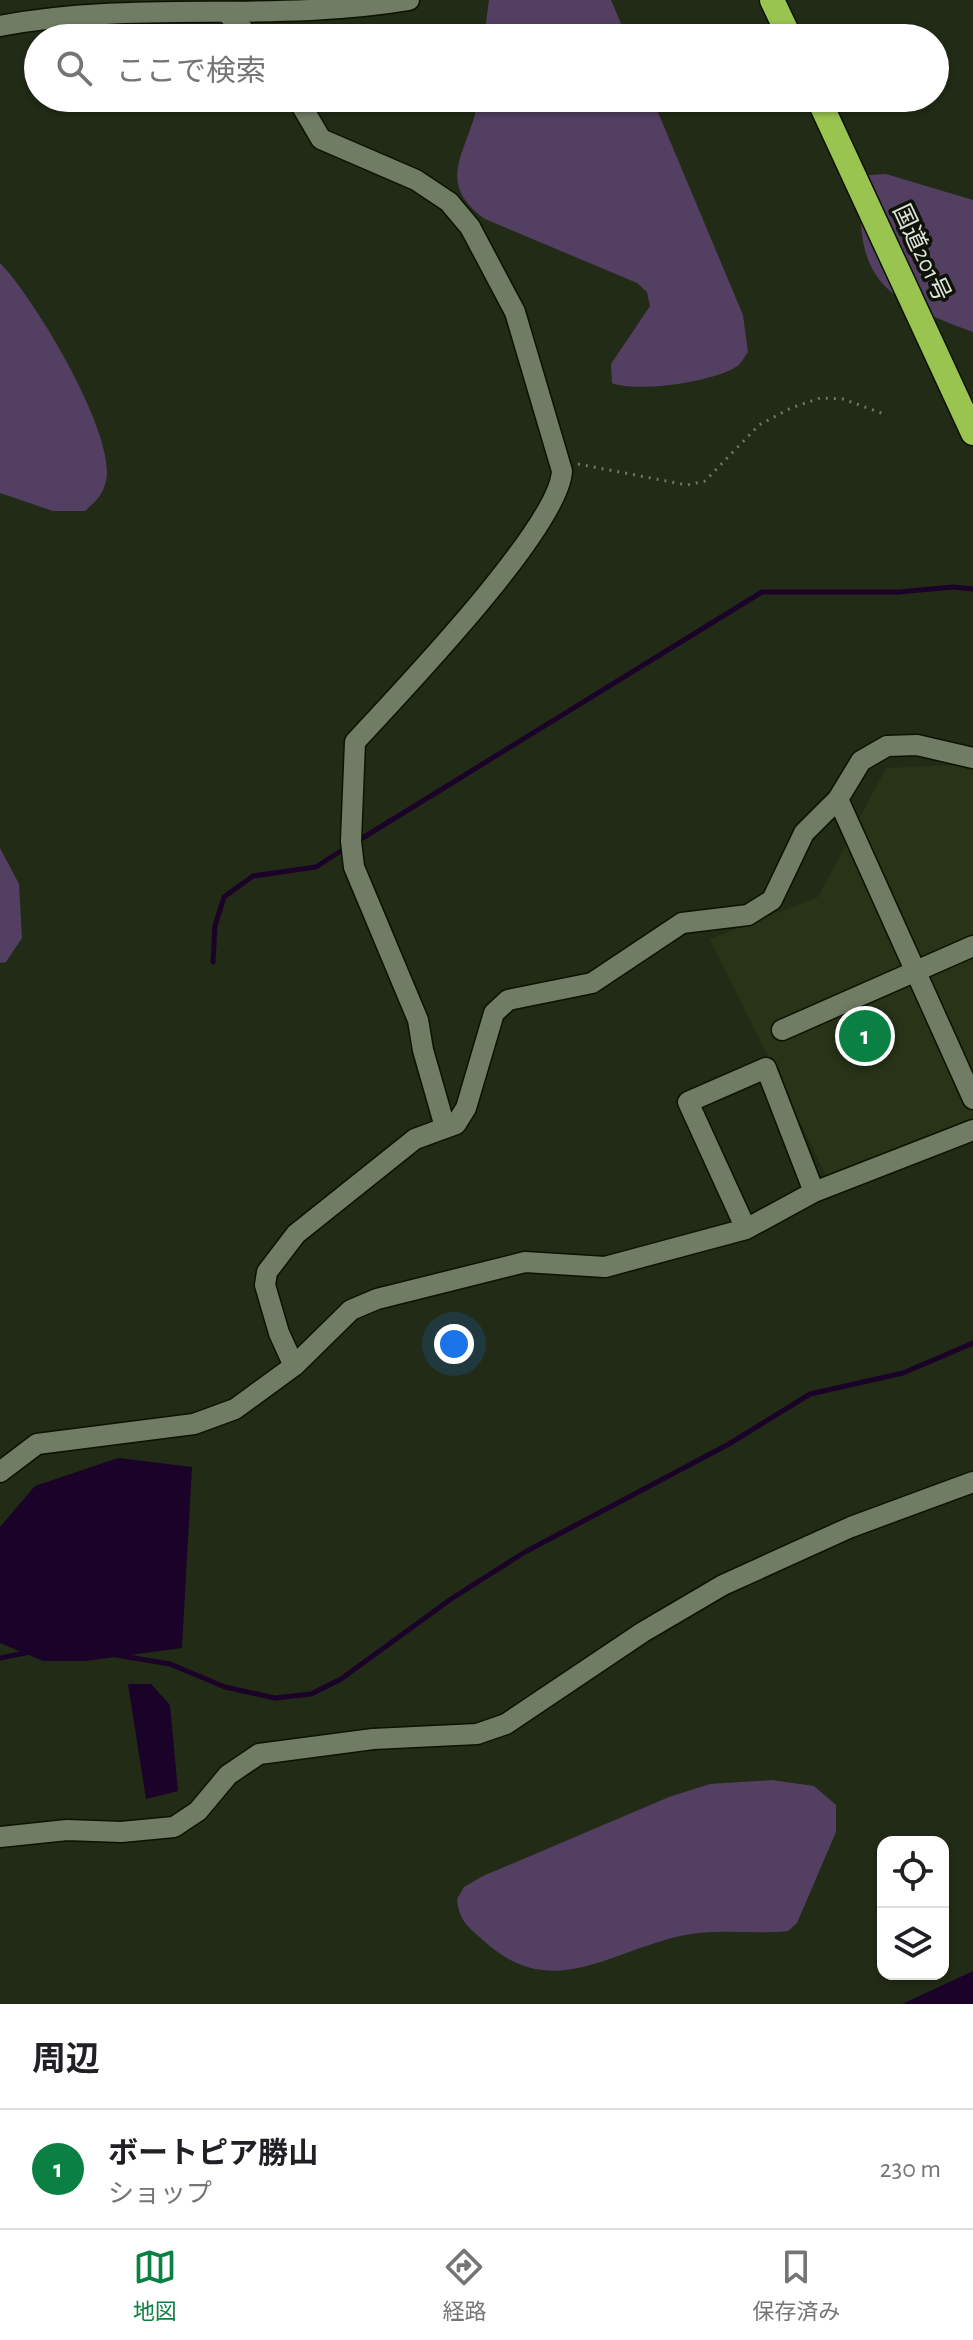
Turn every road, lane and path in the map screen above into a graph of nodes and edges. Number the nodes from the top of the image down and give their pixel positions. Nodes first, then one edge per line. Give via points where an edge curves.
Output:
1 (409, 0) edge
2 (772, 0) edge
3 (96, 8) edge
4 (226, 12) junction
5 (238, 24) edge
6 (783, 24) edge
7 (0, 26) edge
8 (305, 112) edge
9 (824, 112) edge
10 (884, 414) dead end
11 (973, 433) edge
12 (559, 459) junction
13 (973, 758) edge
14 (838, 799) junction
15 (973, 946) edge
16 (914, 971) junction
17 (782, 1030) dead end
18 (973, 1099) edge
19 (445, 1127) junction
20 (973, 1130) edge
21 (814, 1192) junction
22 (746, 1229) junction
23 (294, 1366) junction
24 (0, 1472) edge
25 (973, 1482) edge
26 (0, 1837) edge

1 - 4 street
2 - 6 highway
3 - 4 street
3 - 7 street
4 - 5 street
8 - 12 street via 321,139 416,180 449,202 470,227 515,312
9 - 11 highway, 国道201号
10 - 12 path via 843,399 820,398 791,408 759,425 705,481 687,485
12 - 19 street via 561,484 534,528 467,619 355,742 354,867 418,1020
13 - 14 street via 917,745 887,746 861,761
14 - 16 street
14 - 19 street via 804,833 772,900 748,915 682,923 592,983 508,1000 494,1013 466,1108 456,1124
15 - 16 street
16 - 17 street
16 - 18 street
19 - 23 street via 415,1139 307,1225 267,1272 265,1285
20 - 21 street
21 - 22 street
21 - 22 street via 766,1068 688,1102
22 - 23 street via 605,1267 525,1262 377,1299 351,1310
23 - 24 street via 235,1409 212,1419 57,1439 37,1444
25 - 26 street via 851,1527 723,1585 506,1724 477,1734 373,1739 259,1754 228,1775 198,1811 174,1827

